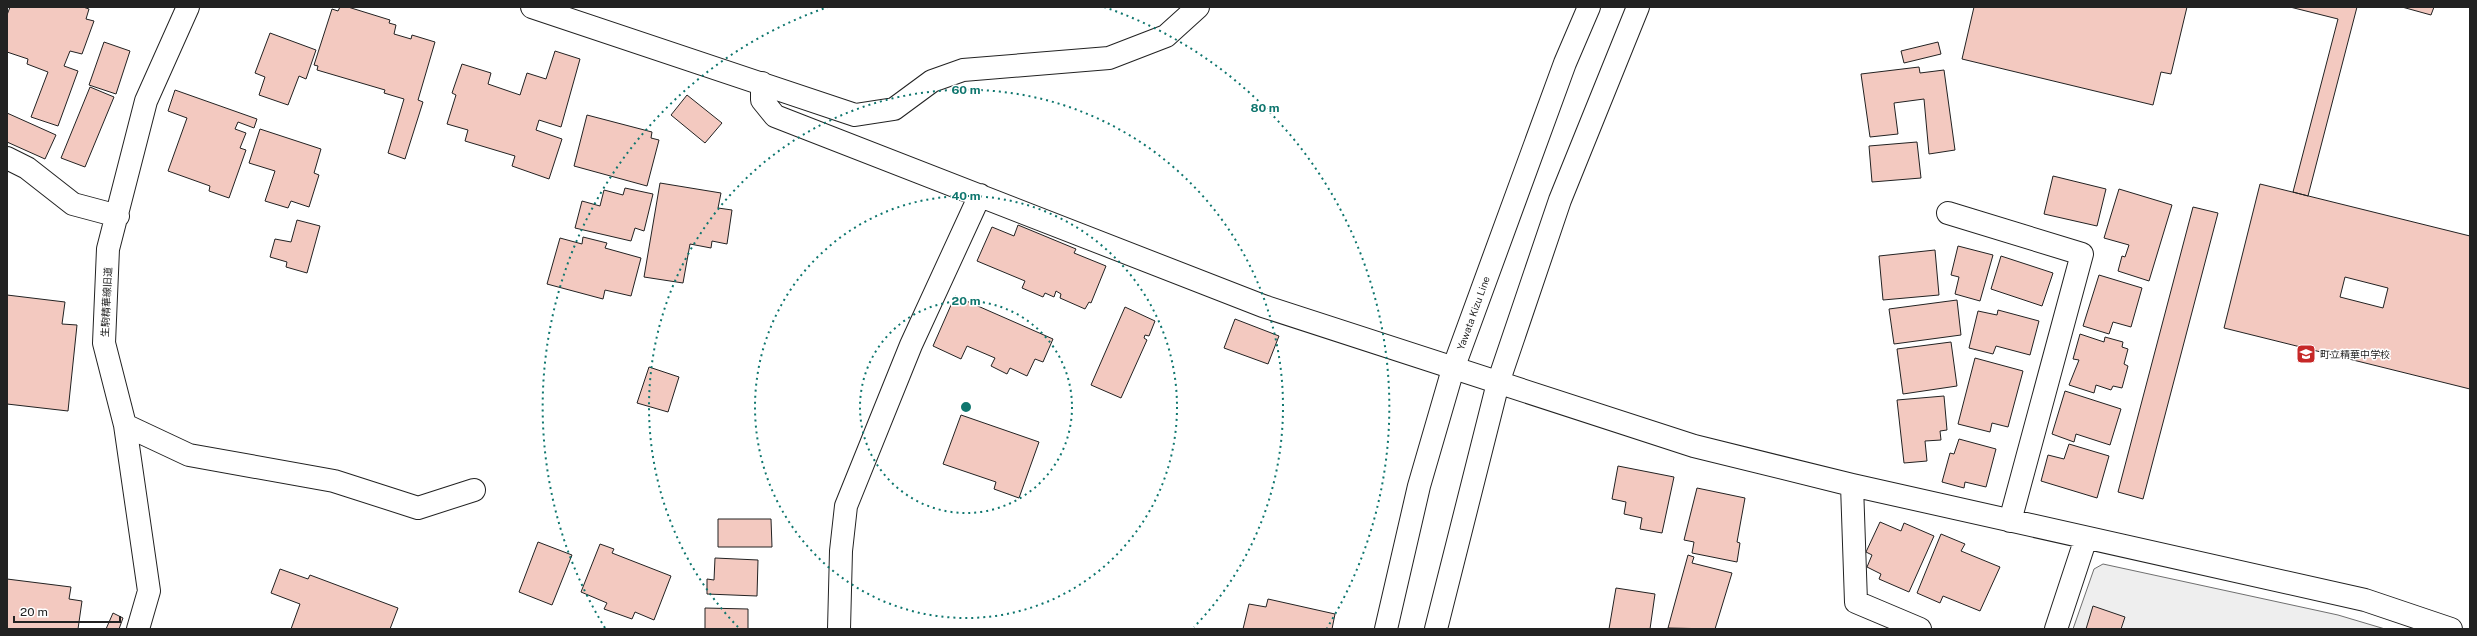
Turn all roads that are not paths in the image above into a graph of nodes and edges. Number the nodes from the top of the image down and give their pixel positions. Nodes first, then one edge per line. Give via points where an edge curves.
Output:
1 (188, 7) edge
2 (532, 7) edge
3 (1198, 7) edge
4 (1589, 7) edge
5 (1638, 7) edge
6 (762, 83) junction
7 (7, 158) edge
8 (980, 195) junction
9 (1948, 214) dead end
10 (118, 216) junction
11 (1453, 369) junction
12 (1498, 383) junction
13 (125, 425) junction
14 (1852, 485) junction
15 (474, 490) dead end
16 (2010, 521) junction
17 (2086, 538) junction
18 (138, 629) edge
19 (839, 629) edge
20 (1386, 629) edge
21 (1436, 629) edge
22 (1920, 629) edge
23 (2056, 629) edge
24 (2451, 629) edge

1 - 10 street, 生駒精華線旧道 via 146,101
2 - 6 street
3 - 6 street via 1166,36 1109,58 963,70 932,81 894,109 855,114
4 - 11 street, Yawata Kizu Line via 1565,63
5 - 12 street via 1560,200
6 - 8 street via 762,100 775,116
7 - 10 street via 27,168 73,204
8 - 11 street via 1263,306
8 - 19 street via 911,345 846,506 841,551
9 - 16 street via 2082,254
10 - 13 street, 生駒精華線旧道 via 108,249 104,343
11 - 12 street
11 - 20 street, Yawata Kizu Line via 1419,486
12 - 14 street via 1694,446
12 - 21 street
13 - 15 street via 189,455 334,481 418,508
13 - 18 street, 生駒精華線旧道 via 149,591
14 - 16 street
14 - 22 street via 1856,602
16 - 17 street
17 - 23 street
17 - 24 street via 2365,600

